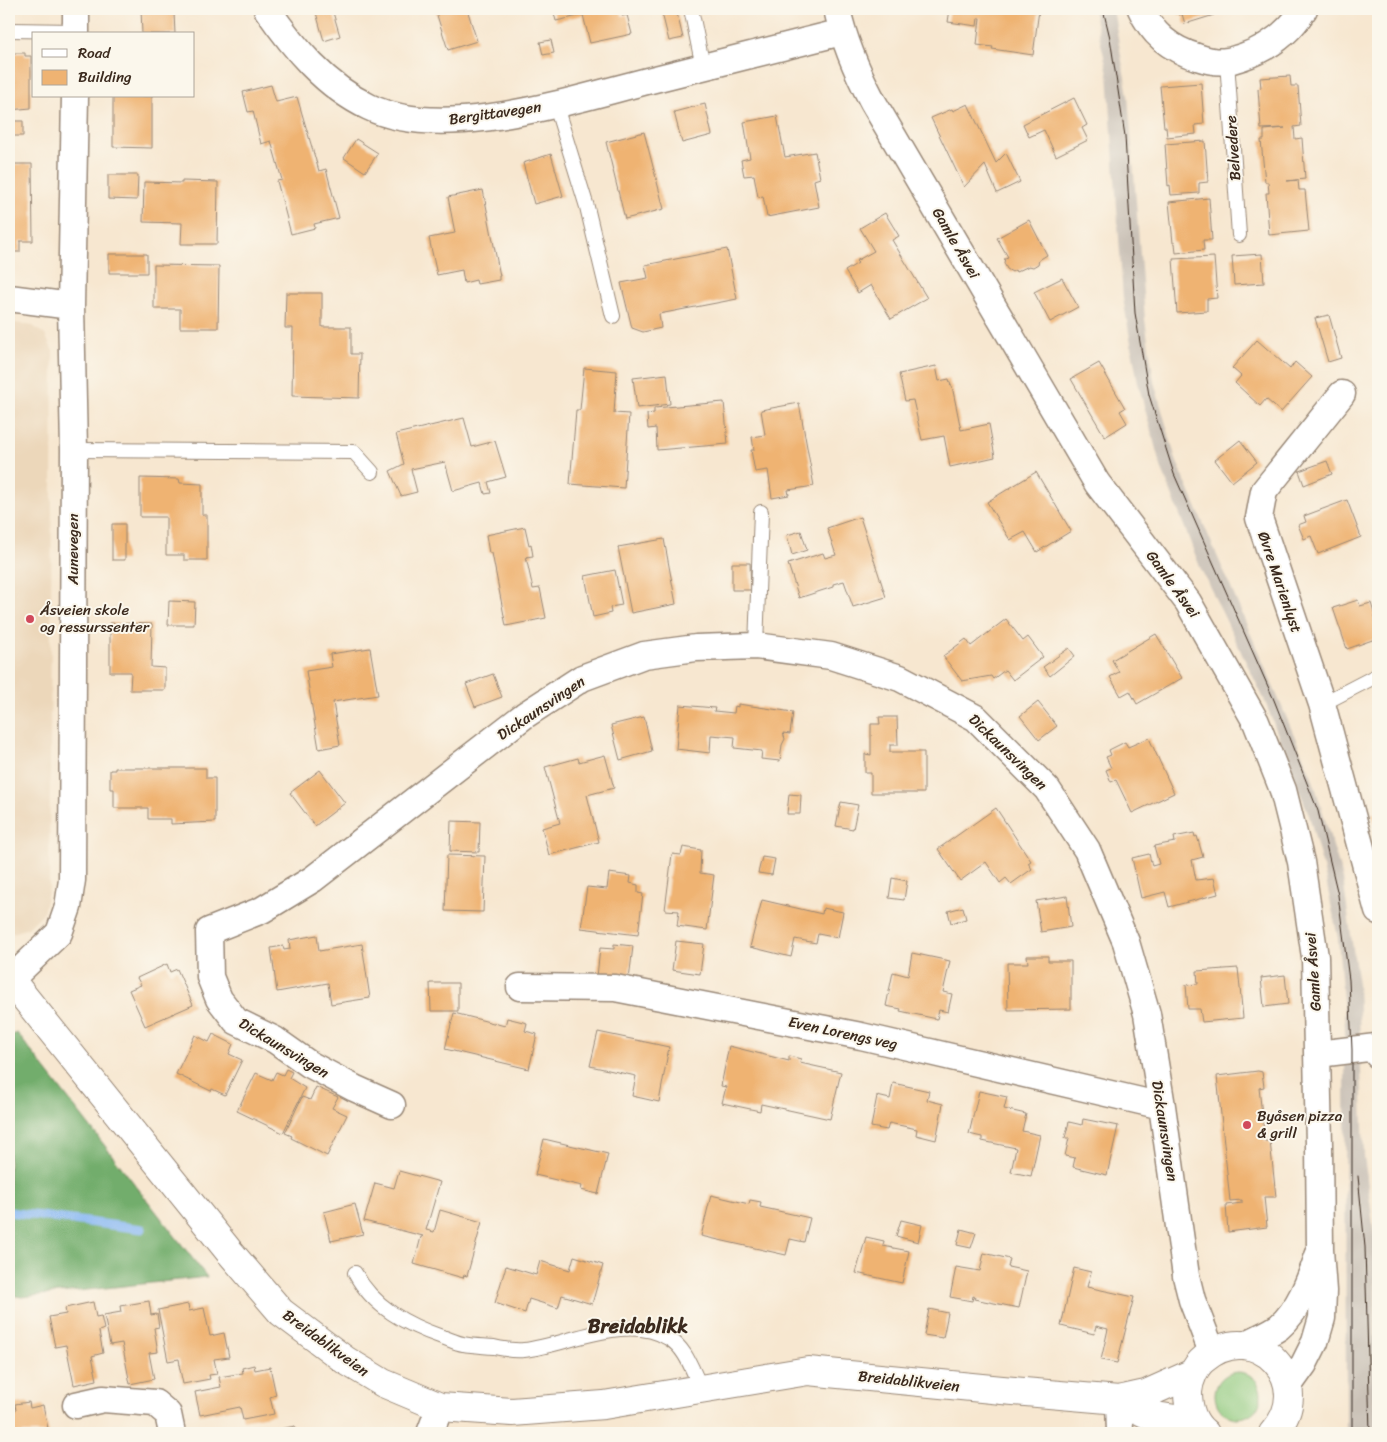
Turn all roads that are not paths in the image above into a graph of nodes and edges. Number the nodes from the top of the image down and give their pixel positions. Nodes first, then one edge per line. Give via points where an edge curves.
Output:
1 (267, 9) edge
2 (691, 9) edge
3 (1141, 9) edge
4 (1304, 9) edge
5 (840, 21) edge
6 (76, 24) edge
7 (9, 30) edge
8 (1227, 61) junction
9 (704, 67) junction
10 (75, 98) edge
11 (555, 103) junction
12 (1240, 235) dead end
13 (9, 298) edge
14 (71, 306) junction
15 (613, 316) dead end
16 (1342, 394) dead end
17 (74, 450) junction
18 (372, 472) dead end
19 (761, 512) dead end
20 (756, 646) junction
21 (1378, 675) edge
22 (1322, 704) junction
23 (1378, 911) edge
24 (9, 979) edge
25 (520, 987) dead end
26 (1378, 1043) edge
27 (1318, 1054) junction
28 (392, 1105) dead end
29 (1162, 1106) junction
30 (1320, 1250) junction
31 (355, 1273) dead end
32 (1245, 1345) junction
33 (1212, 1352) junction
34 (1193, 1373) junction
35 (1289, 1385) junction
36 (701, 1388) junction
37 (1118, 1400) junction
38 (76, 1405) dead end
39 (440, 1408) junction
40 (1201, 1430) edge
41 (172, 1433) edge
42 (430, 1433) edge
43 (1120, 1433) edge
44 (1273, 1433) edge

1 - 11 street, Bergittavegen via 313,67 370,108 404,118 433,121 462,120
2 - 9 lane
3 - 8 street via 1153,31 1167,44 1208,60
4 - 8 street via 1283,36 1267,47
5 - 9 street, Bergittavegen
5 - 27 street, Gamle Åsvei via 854,65 873,102 1097,483 1188,602 1256,722 1283,790 1301,862 1315,957
6 - 7 lane
8 - 12 lane, Belvedere
9 - 11 street, Bergittavegen
10 - 14 street, Aunevegen
11 - 15 lane, Bergittavegen via 587,207
13 - 14 street
14 - 17 street, Aunevegen
16 - 22 street, Øvre Marienlyst via 1264,491 1259,518
17 - 18 lane via 354,452
17 - 24 street, Aunevegen via 72,880 68,907 59,933
19 - 20 lane
20 - 28 street, Dickaunsvingen via 696,648 644,655 582,678 525,715 313,879 262,910 209,930 210,977 219,999 236,1020 354,1088
20 - 29 street, Dickaunsvingen via 832,656 900,678 976,718 1047,789 1087,850 1126,942 1147,1014
21 - 22 lane
22 - 23 street, Øvre Marienlyst
24 - 39 street, Breidablikveien via 281,1312 345,1360 383,1383
25 - 29 street, Even Lorengs veg via 615,988 861,1036
26 - 27 street
27 - 30 street, Gamle Åsvei
29 - 33 street, Dickaunsvingen via 1186,1276
30 - 32 street, Gamle Åsvei via 1294,1309 1279,1326
30 - 35 street, Gamle Åsvei via 1324,1291 1322,1318 1315,1342
31 - 36 lane via 364,1288 388,1311 423,1330 462,1344 522,1351 593,1334 648,1329 669,1338 682,1349
32 - 33 street
32 - 35 street via 1256,1347 1272,1358
33 - 34 street
34 - 37 street, Breidablikveien via 1146,1394
34 - 40 street via 1188,1401
35 - 44 street via 1290,1400 1286,1414
36 - 37 street, Breidablikveien via 808,1371
36 - 39 street, Breidablikveien via 594,1406 512,1412
37 - 40 street, Breidablikveien via 1149,1415
37 - 43 street
38 - 41 street via 103,1399 155,1403 168,1414
39 - 42 street

